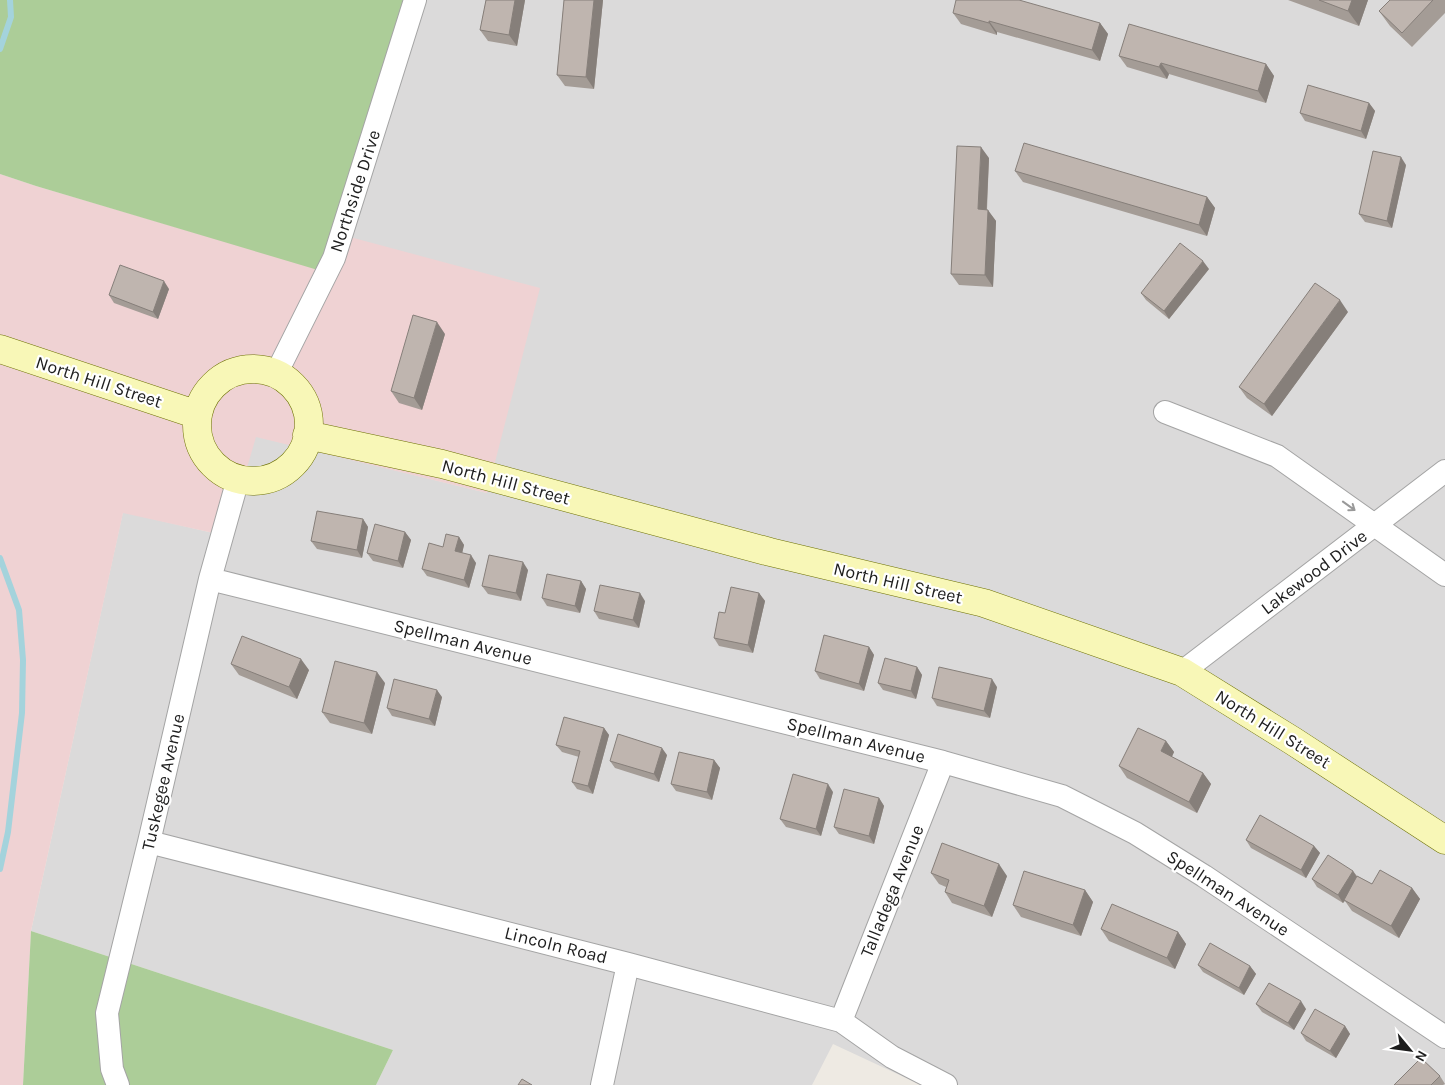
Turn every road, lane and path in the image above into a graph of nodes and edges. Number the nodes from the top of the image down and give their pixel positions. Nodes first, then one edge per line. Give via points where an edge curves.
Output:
1 (415, 0) edge
2 (0, 349) edge
3 (276, 374) junction
4 (1165, 412) dead end
5 (198, 415) junction
6 (307, 435) junction
7 (1445, 470) edge
8 (238, 479) junction
9 (1376, 525) junction
10 (1445, 575) edge
11 (210, 579) junction
12 (1182, 672) junction
13 (943, 762) junction
14 (1445, 840) edge
15 (150, 842) junction
16 (628, 964) junction
17 (841, 1021) junction
18 (1445, 1037) edge
19 (118, 1085) edge
20 (602, 1085) edge
21 (946, 1085) edge

1 - 3 street, Northside Drive via 334,258
2 - 5 street, North Hill Street
3 - 5 street via 260,369 227,375 213,385 203,399
3 - 6 street via 291,384 302,399 308,417
4 -> 9 street via 1277,456
5 - 8 street via 201,447 210,462
6 - 8 street via 301,453 290,467 274,477 256,481
6 - 12 street, North Hill Street via 442,464 770,552 984,603
7 - 9 street, Lakewood Drive
8 - 11 street, Tuskegee Avenue
9 - 10 street
9 - 12 street, Lakewood Drive
11 - 13 street, Spellman Avenue
11 - 15 street, Tuskegee Avenue
12 - 14 street, North Hill Street
13 - 17 street, Talladega Avenue
13 - 18 street, Spellman Avenue via 1062,796 1135,833
15 - 16 street, Lincoln Road
15 - 19 street, Tuskegee Avenue via 107,1013 112,1069
16 - 17 street, Lincoln Road
16 - 20 street
17 - 21 street, Lincoln Road via 892,1057

